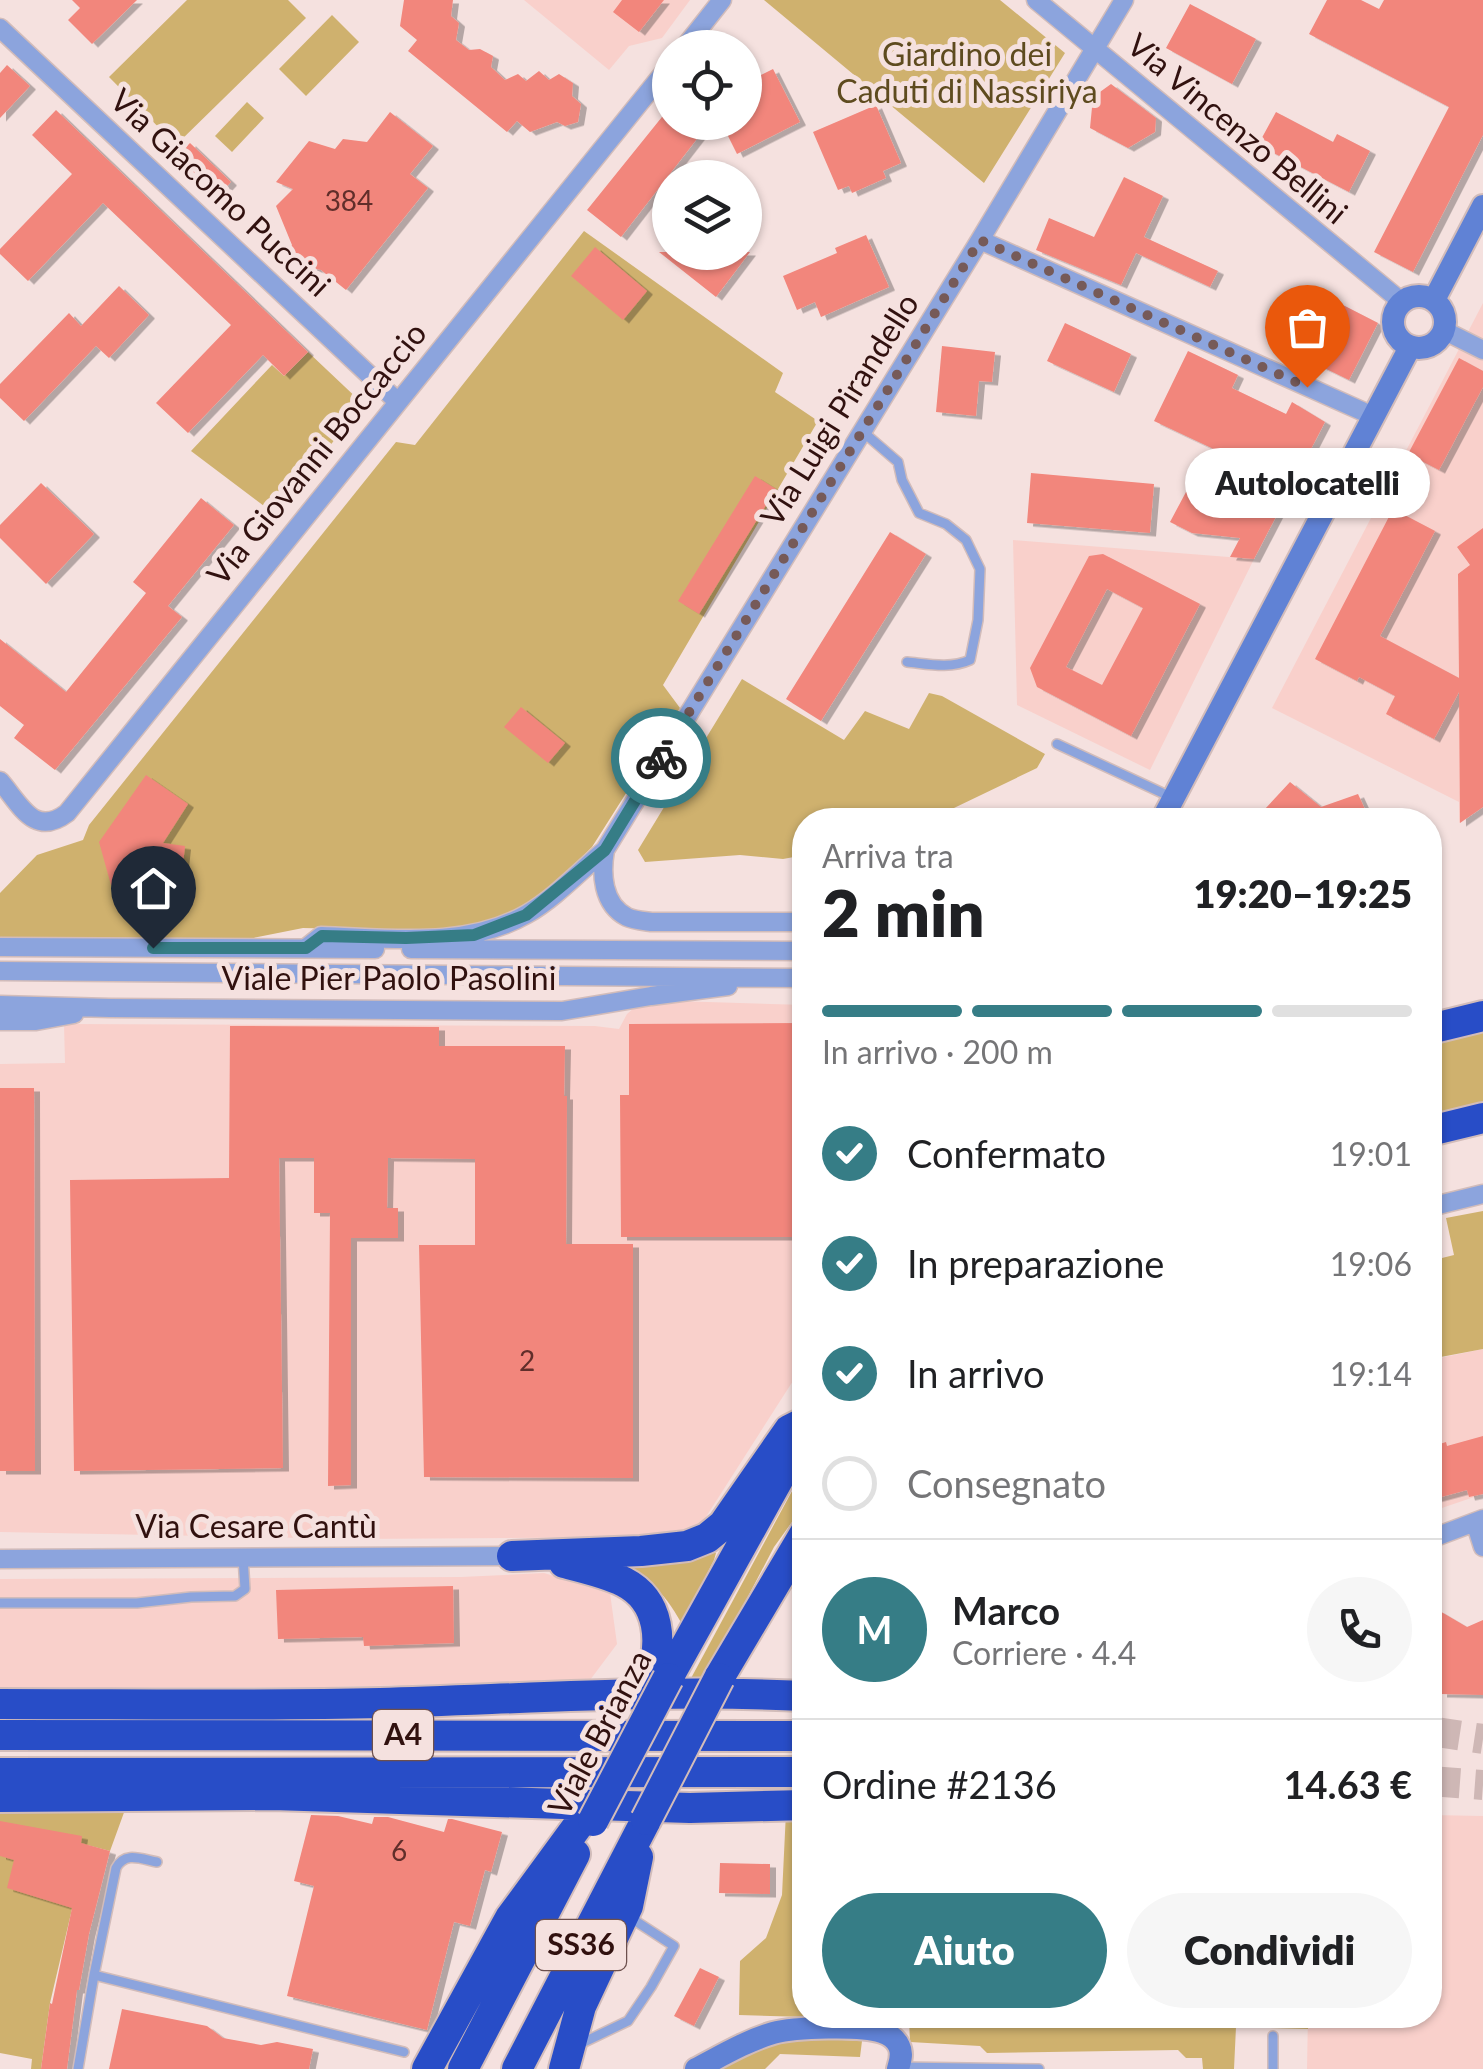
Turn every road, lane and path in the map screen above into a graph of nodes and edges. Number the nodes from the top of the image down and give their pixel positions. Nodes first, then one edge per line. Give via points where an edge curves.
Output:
1 (722, 0) edge
2 (1036, 0) edge
3 (1124, 0) edge
4 (0, 28) edge
5 (698, 30) edge
6 (1094, 49) junction
7 (652, 87) edge
8 (1483, 206) edge
9 (980, 240) junction
10 (1434, 300) junction
11 (1402, 302) junction
12 (1445, 330) junction
13 (1410, 347) junction
14 (1483, 350) edge
15 (398, 402) junction
16 (1373, 416) junction
17 (862, 431) junction
18 (907, 662) dead end
19 (1057, 744) dead end
20 (0, 781) edge
21 (1174, 798) junction
22 (1169, 808) edge
23 (605, 850) junction
24 (792, 922) edge
25 (0, 946) edge
26 (306, 948) junction
27 (792, 951) edge
28 (0, 971) edge
29 (792, 978) edge
30 (792, 978) edge
31 (0, 1005) edge
32 (110, 1008) junction
33 (1483, 1016) edge
34 (0, 1021) edge
35 (1442, 1025) edge
36 (1483, 1118) edge
37 (1442, 1127) edge
38 (1483, 1194) edge
39 (1442, 1204) edge
40 (792, 1428) edge
41 (792, 1456) edge
42 (1479, 1520) edge
43 (1442, 1534) edge
44 (1483, 1547) edge
45 (792, 1555) edge
46 (512, 1556) junction
47 (244, 1557) junction
48 (0, 1559) edge
49 (792, 1590) edge
50 (0, 1603) edge
51 (659, 1678) junction
52 (720, 1678) junction
53 (792, 1695) edge
54 (0, 1704) edge
55 (0, 1735) edge
56 (792, 1736) edge
57 (792, 1772) edge
58 (0, 1773) edge
59 (0, 1797) edge
60 (792, 1804) edge
61 (646, 1820) junction
62 (587, 1821) junction
63 (157, 1862) dead end
64 (628, 1906) junction
65 (94, 1975) junction
66 (1274, 2036) dead end
67 (567, 2059) edge
68 (415, 2060) edge
69 (898, 2068) edge
70 (78, 2069) edge
71 (464, 2069) edge
72 (516, 2069) edge
73 (696, 2069) edge
74 (1038, 2069) edge
75 (1272, 2069) edge

1 - 5 street
2 - 6 street, Via Vincenzo Bellini
3 - 6 street, Via Luigi Pirandello
4 - 15 street, Via Giacomo Puccini
6 - 9 street, Via Luigi Pirandello
6 - 11 street, Via Vincenzo Bellini
7 - 15 street, Via Giovanni Boccaccio
8 - 10 street
9 - 16 street
9 - 17 street, Via Luigi Pirandello
10 - 11 street
10 - 12 street
11 - 13 street via 1393,327
12 - 13 street via 1428,347
12 - 14 street
13 - 16 street
15 - 20 street, Via Giovanni Boccaccio via 66,813 39,822
16 - 21 street
17 - 18 lane via 898,462 919,512 966,540 980,569 970,660 944,666
17 - 23 street, Via Luigi Pirandello
19 - 21 lane
21 - 22 street
23 - 24 street via 603,886 627,918
23 - 26 street, Viale Pier Paolo Pasolini via 526,915 474,935 322,936
25 - 26 street, Viale Pier Paolo Pasolini
26 - 27 street, Viale Pier Paolo Pasolini
28 - 29 street, Viale Pier Paolo Pasolini
30 - 32 street, Viale Pier Paolo Pasolini via 562,1011
31 - 32 street, Viale Pier Paolo Pasolini
32 - 34 street, Viale Pier Paolo Pasolini
33 - 35 highway
36 - 37 highway
38 - 39 street
40 - 46 highway via 724,1525 706,1538 655,1550
41 - 51 highway, Viale Brianza / SS36
42 - 43 street
42 - 44 street
45 - 52 highway, SS36
46 - 47 street, Via Cesare Cantù
46 - 51 highway via 585,1568 638,1592 657,1626
47 - 48 street, Via Cesare Cantù
47 - 50 lane via 245,1589 235,1596
49 - 52 highway
51 - 62 highway, Viale Brianza / SS36, bridge via 621,1766
52 - 61 highway, SS36, bridge
53 - 54 highway
55 - 56 highway, A4
57 - 58 highway, A4
59 - 60 highway
61 - 64 highway
61 - 72 highway, SS36
62 - 68 highway via 510,1918
62 - 71 highway, Viale Brianza / SS36
63 - 65 lane via 131,1857 118,1863
64 - 67 highway via 581,2006
64 - 67 lane via 637,1922 674,1946 628,2021
65 - 68 lane
65 - 70 lane
66 - 75 lane
69 - 73 street via 900,2047 882,2032 802,2028 755,2039
69 - 74 lane

